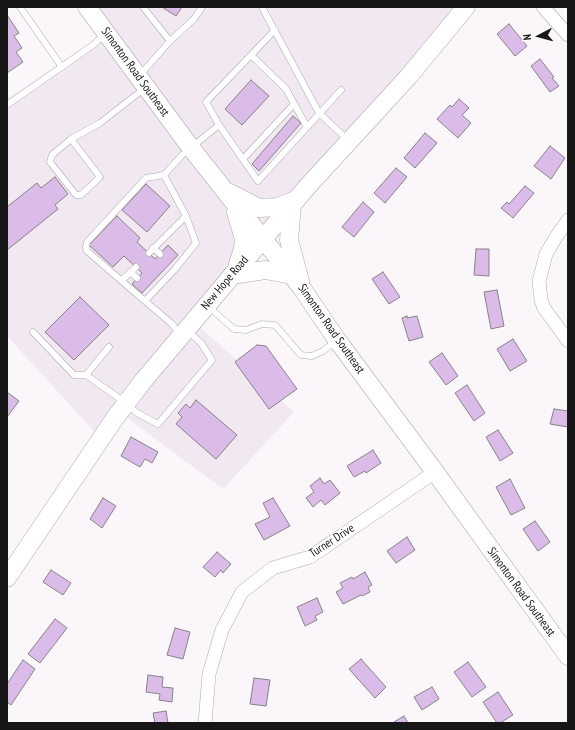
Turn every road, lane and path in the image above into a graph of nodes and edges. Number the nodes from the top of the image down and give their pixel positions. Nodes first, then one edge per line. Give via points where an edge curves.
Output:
1 (20, 7) edge
2 (143, 7) edge
3 (202, 7) edge
4 (262, 7) edge
5 (466, 7) edge
6 (543, 7) edge
7 (92, 9) edge
8 (275, 30) junction
9 (106, 33) junction
10 (568, 35) edge
11 (170, 41) junction
12 (251, 55) junction
13 (62, 67) junction
14 (142, 82) junction
15 (341, 90) dead end
16 (294, 104) junction
17 (7, 105) edge
18 (319, 113) junction
19 (219, 125) junction
20 (307, 126) junction
21 (71, 139) junction
22 (349, 142) junction
23 (191, 148) junction
24 (242, 159) junction
25 (164, 175) junction
26 (228, 195) junction
27 (294, 202) junction
28 (186, 216) junction
29 (568, 220) edge
30 (263, 239) junction
31 (160, 254) dead end
32 (136, 267) dead end
33 (130, 272) junction
34 (234, 273) junction
35 (158, 276) dead end
36 (137, 278) dead end
37 (122, 280) junction
38 (296, 281) junction
39 (163, 282) junction
40 (148, 287) dead end
41 (153, 292) junction
42 (145, 302) junction
43 (207, 305) junction
44 (33, 332) dead end
45 (183, 332) junction
46 (337, 340) junction
47 (568, 340) edge
48 (109, 348) dead end
49 (86, 375) junction
50 (126, 403) junction
51 (435, 472) junction
52 (7, 578) edge
53 (568, 656) edge
54 (205, 723) edge

1 - 13 lane
2 - 11 lane
3 - 11 lane via 194,19
4 - 8 lane
5 - 22 street, New Hope Road
6 - 10 street
7 - 9 street, Simonton Road Southeast
8 - 12 lane
8 - 18 lane
9 - 13 lane
9 - 14 street, Simonton Road Southeast
11 - 14 lane
12 - 16 lane via 286,89
12 - 19 lane via 206,102
13 - 17 lane
14 - 21 lane via 100,123
14 - 23 street, Simonton Road Southeast
15 - 18 lane
16 - 20 lane
16 - 24 lane
18 - 20 lane
18 - 22 lane
19 - 23 lane
19 - 24 lane
20 - 24 lane via 258,181
21 - 21 lane via 100,177 81,195 76,195 50,162 52,155
22 - 27 street, New Hope Road
23 - 25 lane
23 - 26 street, Simonton Road Southeast
25 - 28 lane
25 - 37 lane via 146,178 87,242 87,251
26 - 27 street via 259,208 278,207
26 - 30 street, Simonton Road Southeast
26 - 34 street via 244,239
27 - 30 street, New Hope Road
27 - 38 street via 289,240
28 - 31 lane via 151,250
28 - 39 lane via 196,243 172,266
29 - 47 street via 546,254 539,281 544,308
30 - 34 street, New Hope Road
30 - 38 street, Simonton Road Southeast
32 - 33 lane
33 - 36 lane
33 - 37 lane
34 - 38 street via 265,270
34 - 43 street, New Hope Road
35 - 39 lane
37 - 42 lane
38 - 46 street, Simonton Road Southeast
39 - 41 lane
40 - 41 lane
41 - 42 lane
42 - 45 lane
43 - 45 street, New Hope Road
43 - 46 lane via 234,329 246,330 262,324 275,325 300,355 312,356
44 - 49 lane via 74,375
45 - 50 street, New Hope Road
45 - 50 lane via 201,343 212,360 200,375 158,424 137,413
46 - 51 street, Simonton Road Southeast
48 - 49 lane
49 - 50 lane
50 - 52 street, New Hope Road
51 - 53 street, Simonton Road Southeast
51 - 54 street, Turner Drive via 310,557 273,568 242,592 222,630 209,674

